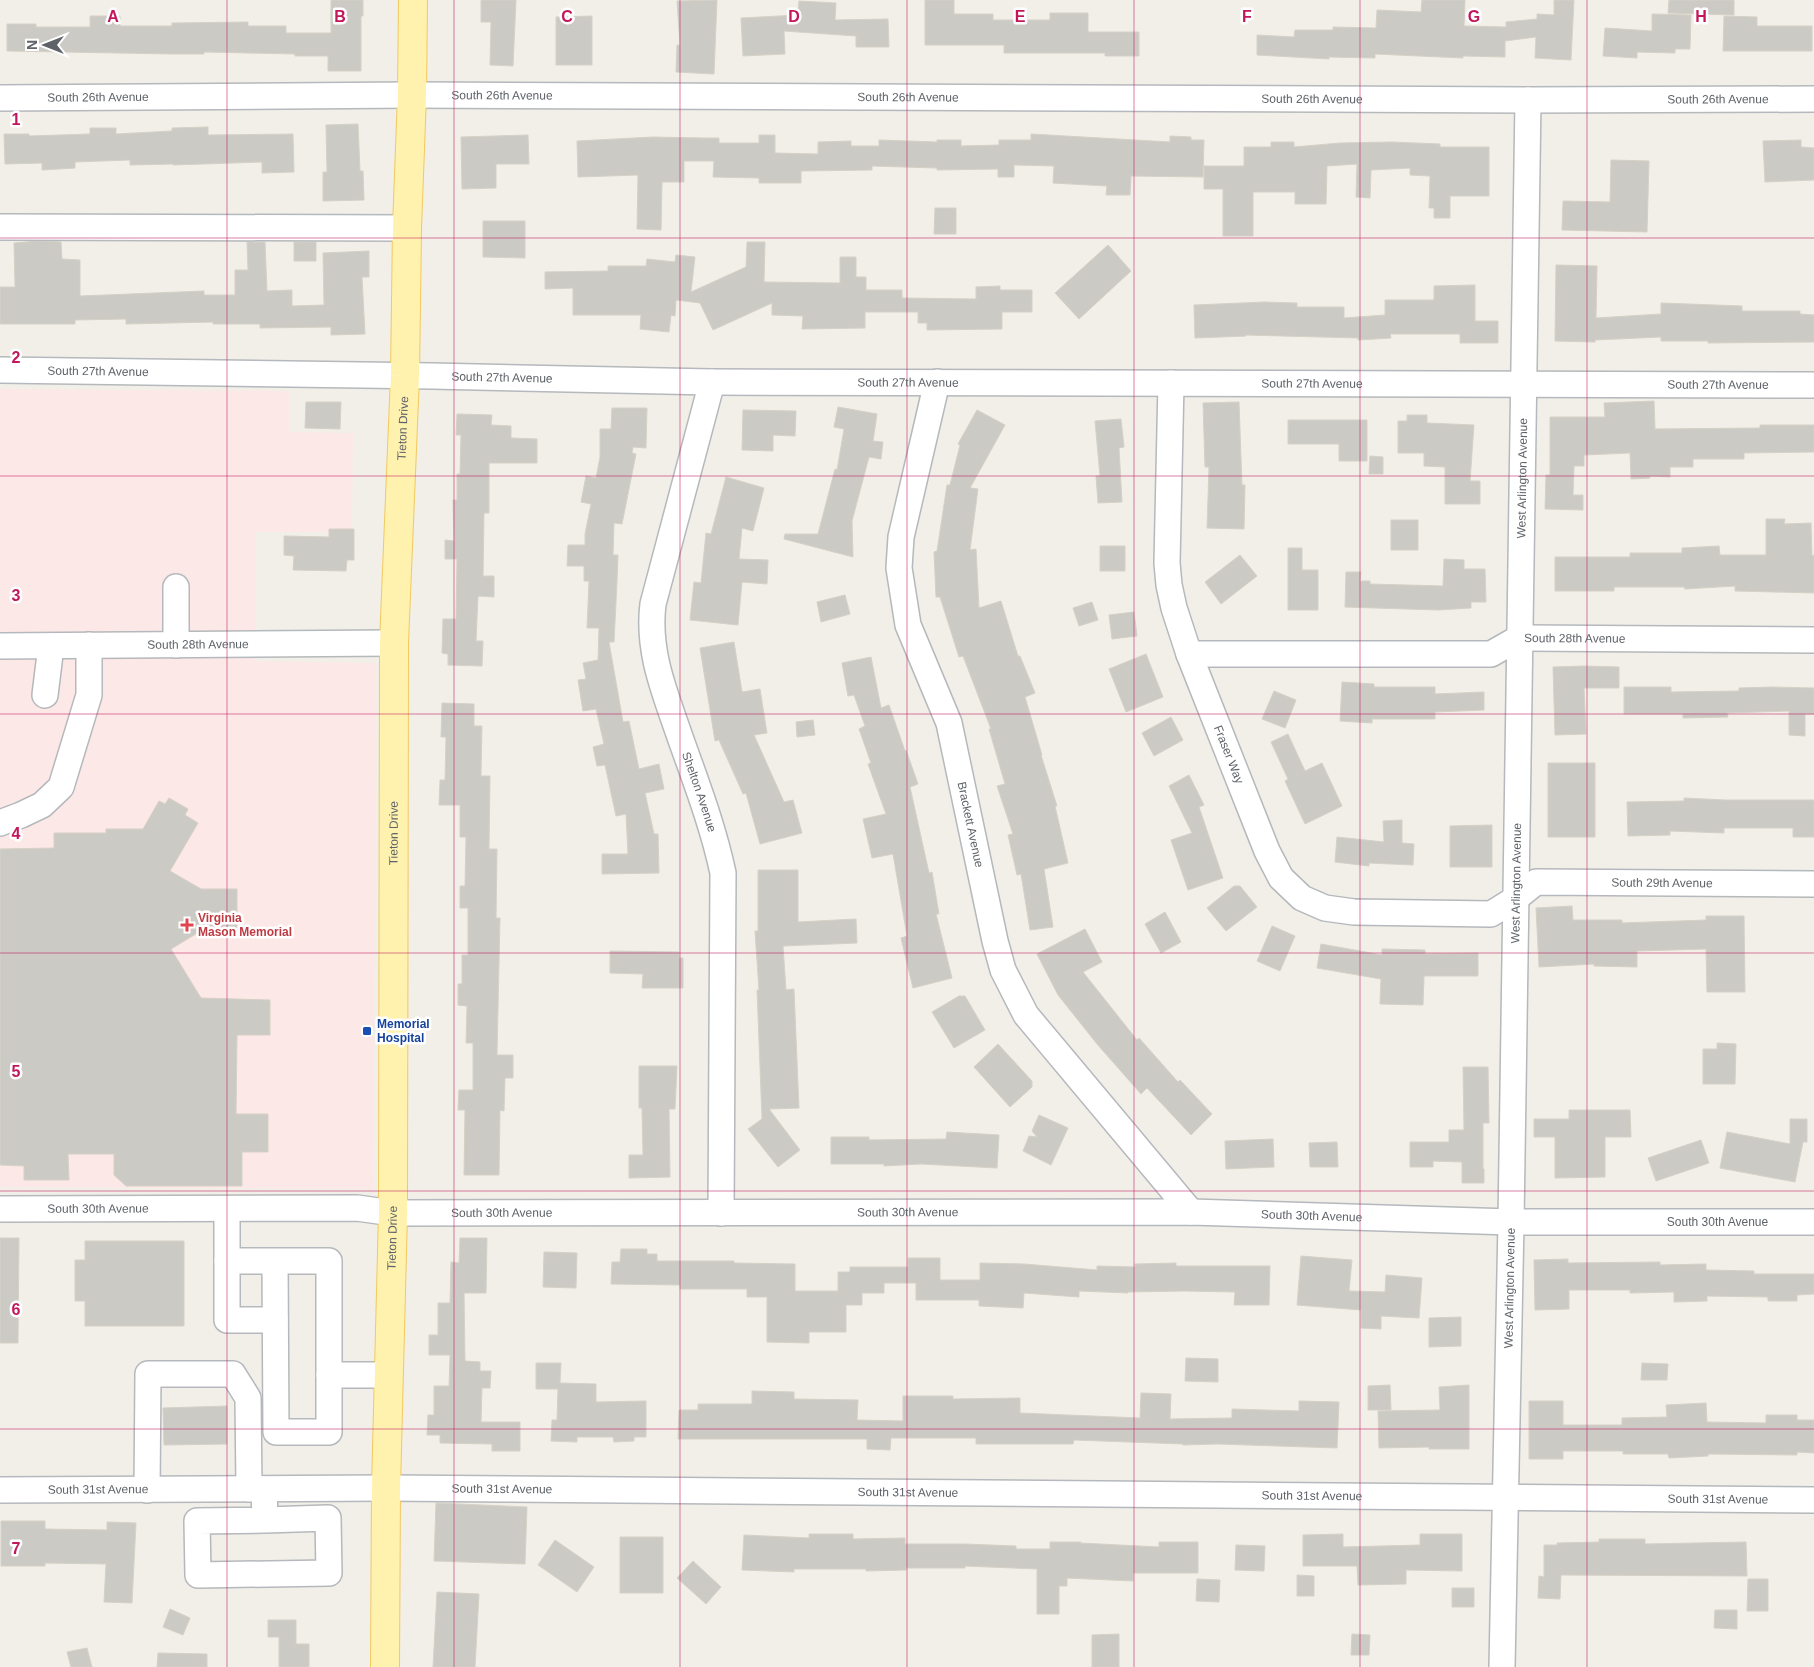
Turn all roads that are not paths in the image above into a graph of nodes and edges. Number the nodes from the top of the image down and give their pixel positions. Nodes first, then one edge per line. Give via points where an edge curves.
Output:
1 (412, 0) edge
2 (412, 95) junction
3 (0, 98) edge
4 (1814, 99) edge
5 (1528, 100) junction
6 (0, 227) edge
7 (407, 228) junction
8 (0, 370) edge
9 (405, 376) junction
10 (712, 382) junction
11 (937, 382) junction
12 (1171, 383) junction
13 (1524, 383) junction
14 (1814, 385) edge
15 (176, 586) dead end
16 (1519, 638) junction
17 (1814, 640) edge
18 (394, 643) junction
19 (176, 645) junction
20 (0, 646) edge
21 (51, 646) junction
22 (89, 646) junction
23 (1189, 654) junction
24 (45, 695) dead end
25 (0, 823) edge
26 (1814, 884) edge
27 (1515, 899) junction
28 (0, 1209) edge
29 (227, 1209) junction
30 (1191, 1212) junction
31 (393, 1213) junction
32 (722, 1213) junction
33 (1511, 1222) junction
34 (1814, 1222) edge
35 (227, 1261) junction
36 (275, 1261) junction
37 (275, 1320) junction
38 (329, 1375) junction
39 (389, 1375) junction
40 (386, 1488) junction
41 (257, 1489) junction
42 (0, 1490) edge
43 (148, 1490) junction
44 (1506, 1497) junction
45 (1814, 1500) edge
46 (265, 1520) junction
47 (386, 1667) edge
48 (1502, 1667) edge

1 - 2 main road, Tieton Drive
2 - 3 street, South 26th Avenue
2 - 5 street, South 26th Avenue
2 - 7 main road, Tieton Drive
4 - 5 street, South 26th Avenue
5 - 13 street, West Arlington Avenue
6 - 7 street
7 - 9 main road, Tieton Drive
8 - 9 street, South 27th Avenue
9 - 10 street, South 27th Avenue
9 - 18 main road, Tieton Drive
10 - 11 street, South 27th Avenue
10 - 32 street, Shelton Avenue via 653,604 651,623 652,648 660,679 710,820 723,873
11 - 12 street, South 27th Avenue
11 - 30 street, Brackett Avenue via 900,537 899,568 908,625 949,723 1003,970 1026,1015
12 - 13 street, South 27th Avenue
12 - 23 street, Fraser Way via 1167,563 1174,608
13 - 14 street, South 27th Avenue
13 - 16 street, West Arlington Avenue
15 - 19 street
16 - 17 street, South 28th Avenue
16 - 23 street, South 28th Avenue via 1491,654
16 - 27 street, West Arlington Avenue
18 - 19 street, South 28th Avenue
18 - 31 main road, Tieton Drive
19 - 22 street, South 28th Avenue
20 - 21 street, South 28th Avenue
21 - 22 street, South 28th Avenue
21 - 24 street
22 - 25 street via 89,695 61,787 42,805
23 - 27 street, Fraser Way via 1267,851 1281,878 1302,898 1325,908 1354,912 1491,914
26 - 27 street, South 29th Avenue via 1536,882
27 - 33 street, West Arlington Avenue
28 - 29 street, South 30th Avenue
29 - 31 street, South 30th Avenue via 357,1208
29 - 35 street
30 - 32 street, South 30th Avenue
30 - 33 street, South 30th Avenue
31 - 32 street, South 30th Avenue
31 - 39 main road, Tieton Drive
33 - 34 street, South 30th Avenue
33 - 44 street, West Arlington Avenue
35 - 36 street
35 - 37 street via 227,1320
36 - 37 street
36 - 38 street via 329,1261
37 - 38 street via 276,1432 329,1432
38 - 39 street
39 - 40 main road, Tieton Drive
40 - 41 street, South 31st Avenue
40 - 44 street, South 31st Avenue
40 - 47 main road, Tieton Drive
41 - 43 street, South 31st Avenue
41 - 43 street via 248,1398 233,1374 148,1374
41 - 46 street
42 - 43 street, South 31st Avenue
44 - 45 street, South 31st Avenue
44 - 48 street, West Arlington Avenue
46 - 46 street via 328,1518 329,1573 198,1575 197,1521

